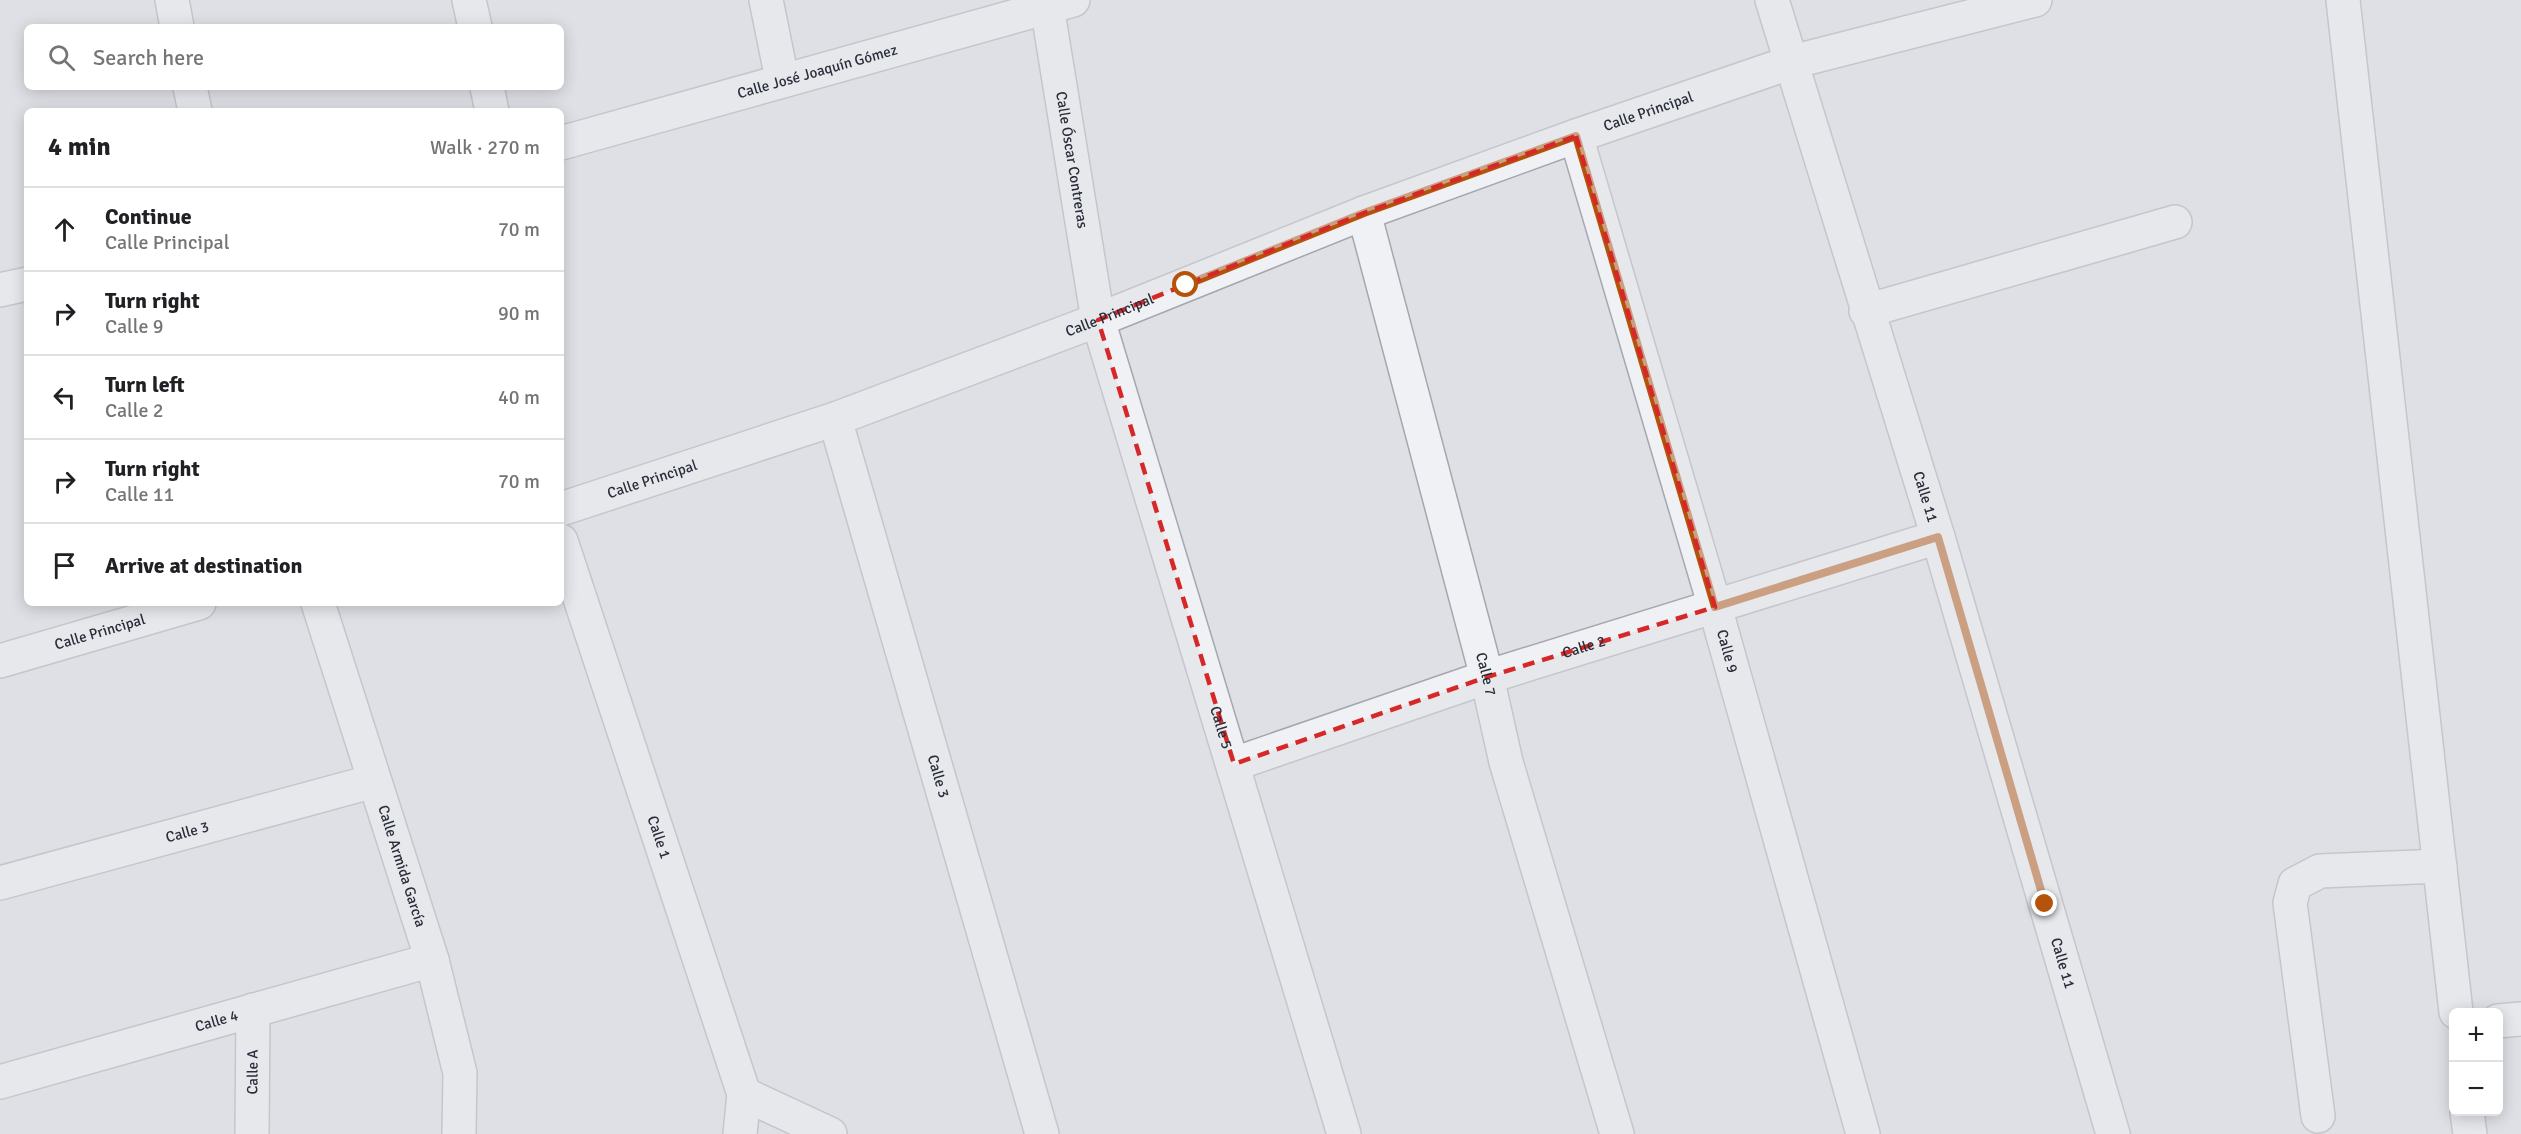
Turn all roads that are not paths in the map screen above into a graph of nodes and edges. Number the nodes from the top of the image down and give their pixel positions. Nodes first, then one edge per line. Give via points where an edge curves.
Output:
1 (172, 0) edge
2 (469, 0) edge
3 (766, 0) edge
4 (1772, 0) edge
5 (2035, 0) edge
6 (2343, 0) edge
7 (1055, 3) edge
8 (176, 24) edge
9 (474, 24) edge
10 (1792, 62) junction
11 (782, 79) junction
12 (191, 90) edge
13 (488, 90) edge
14 (194, 108) edge
15 (491, 108) edge
16 (1576, 136) junction
17 (564, 142) edge
18 (1364, 213) junction
19 (2175, 222) dead end
20 (24, 285) edge
21 (0, 290) edge
22 (1866, 311) junction
23 (1098, 320) junction
24 (834, 419) junction
25 (564, 508) edge
26 (1938, 537) junction
27 (564, 550) edge
28 (189, 606) edge
29 (319, 606) edge
30 (1715, 607) junction
31 (0, 662) edge
32 (1487, 677) junction
33 (1234, 764) junction
34 (374, 781) junction
35 (2440, 866) junction
36 (0, 883) edge
37 (432, 960) junction
38 (2456, 1008) edge
39 (253, 1010) junction
40 (2521, 1019) edge
41 (2503, 1021) edge
42 (0, 1082) edge
43 (744, 1094) junction
44 (2318, 1116) dead end
45 (2468, 1116) edge
46 (252, 1134) edge
47 (459, 1134) edge
48 (740, 1134) edge
49 (830, 1134) edge
50 (1042, 1134) edge
51 (1344, 1134) edge
52 (1617, 1134) edge
53 (1863, 1134) edge
54 (2113, 1134) edge
55 (2470, 1134) edge

1 - 8 street
2 - 9 street
3 - 11 street
4 - 10 street, Calle 11
5 - 10 street, Calle Principal
6 - 35 street
7 - 11 street, Calle José Joaquín Gómez
7 - 23 street, Calle Óscar Contreras
10 - 16 street, Calle Principal
10 - 22 street, Calle 11
11 - 17 street, Calle José Joaquín Gómez
12 - 14 street
13 - 15 street
16 - 18 street, Calle Principal
16 - 30 street, Calle 9
18 - 23 street, Calle Principal
18 - 32 street, Calle 7
19 - 22 street
20 - 21 street
22 - 26 street, Calle 11
23 - 24 street, Calle Principal
23 - 33 street, Calle 5
24 - 25 street, Calle Principal
24 - 50 street, Calle 3
26 - 30 street, Calle 2
26 - 54 street, Calle 11
27 - 43 street, Calle 1
28 - 31 street, Calle Principal
29 - 34 street, Calle Armida García
30 - 32 street, Calle 2
30 - 53 street, Calle 9
32 - 33 street, Calle 2
32 - 52 street, Calle 7 via 1506,762
33 - 51 street, Calle 5
34 - 36 street, Calle 3
34 - 37 street, Calle Armida García
35 - 38 street
35 - 44 street via 2320,872 2295,884 2290,903
37 - 39 street, Calle 4
37 - 47 street, Calle Armida García via 460,1073
39 - 42 street, Calle 4
39 - 46 street, Calle A
40 - 41 street
43 - 48 street, Calle 1
43 - 49 street
45 - 55 street

